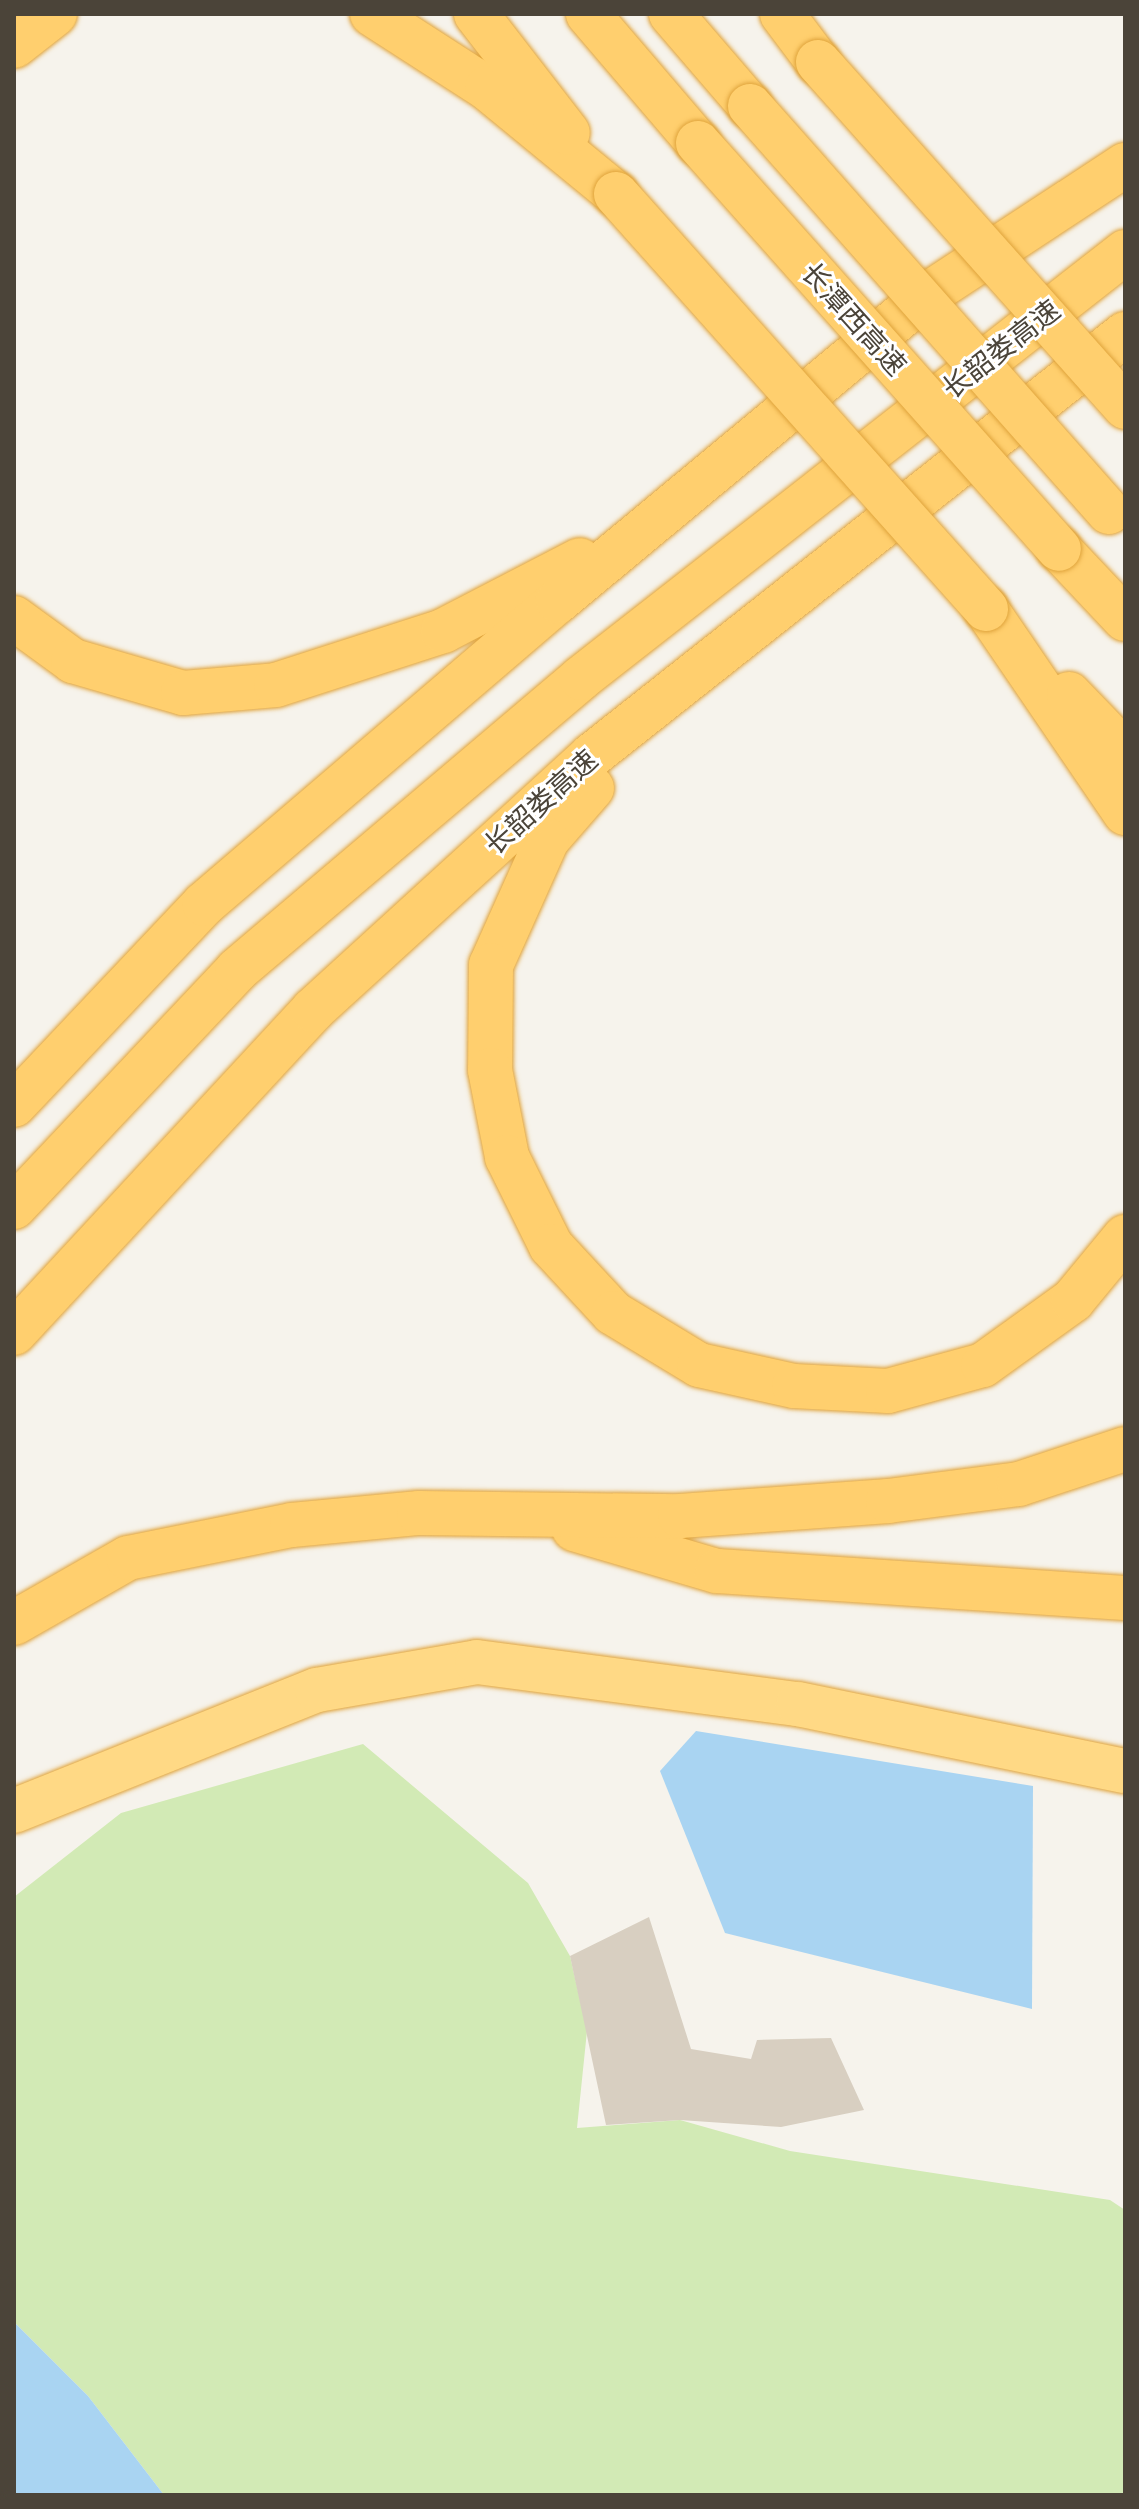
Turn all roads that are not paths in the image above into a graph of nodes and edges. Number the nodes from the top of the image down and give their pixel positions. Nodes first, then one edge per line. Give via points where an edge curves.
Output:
1 (55, 14) edge
2 (372, 14) edge
3 (476, 14) edge
4 (588, 14) edge
5 (671, 14) edge
6 (782, 14) edge
7 (14, 46) edge
8 (1125, 137) edge
9 (1125, 165) edge
10 (616, 194) junction
11 (1021, 234) junction
12 (1125, 252) edge
13 (1125, 334) edge
14 (1125, 407) edge
15 (667, 515) junction
16 (1117, 520) edge
17 (986, 609) junction
18 (14, 618) edge
19 (1125, 619) edge
20 (684, 683) junction
21 (1125, 752) edge
22 (1125, 813) edge
23 (14, 1105) edge
24 (14, 1207) edge
25 (1125, 1237) edge
26 (14, 1333) edge
27 (1125, 1449) edge
28 (522, 1514) junction
29 (1125, 1598) edge
30 (14, 1623) edge
31 (1125, 1771) edge
32 (14, 1811) edge

1 - 7 highway
2 - 10 highway via 487,88
3 - 10 highway
4 - 19 highway, 长潭西高速, bridge
5 - 16 highway, bridge
6 - 14 highway, bridge via 818,62
8 - 11 highway
9 - 11 highway
10 - 17 highway, bridge
11 - 15 highway via 927,295
12 - 24 highway, 长韶娄高速 via 581,678 237,970
13 - 20 highway, 长韶娄高速
15 - 18 highway via 443,631 276,685 183,693 73,661
15 - 23 highway via 204,904
17 - 21 highway
17 - 22 highway
20 - 25 highway via 547,840 491,965 490,1070 507,1157 551,1246 613,1313 699,1365 794,1386 888,1391 983,1365 1073,1300
20 - 26 highway, 长韶娄高速 via 591,756 313,1010
27 - 28 highway via 1019,1484 888,1501 680,1516
28 - 29 highway via 717,1571
28 - 30 highway via 419,1513 292,1525 128,1558
31 - 32 highway via 798,1704 477,1662 317,1690

